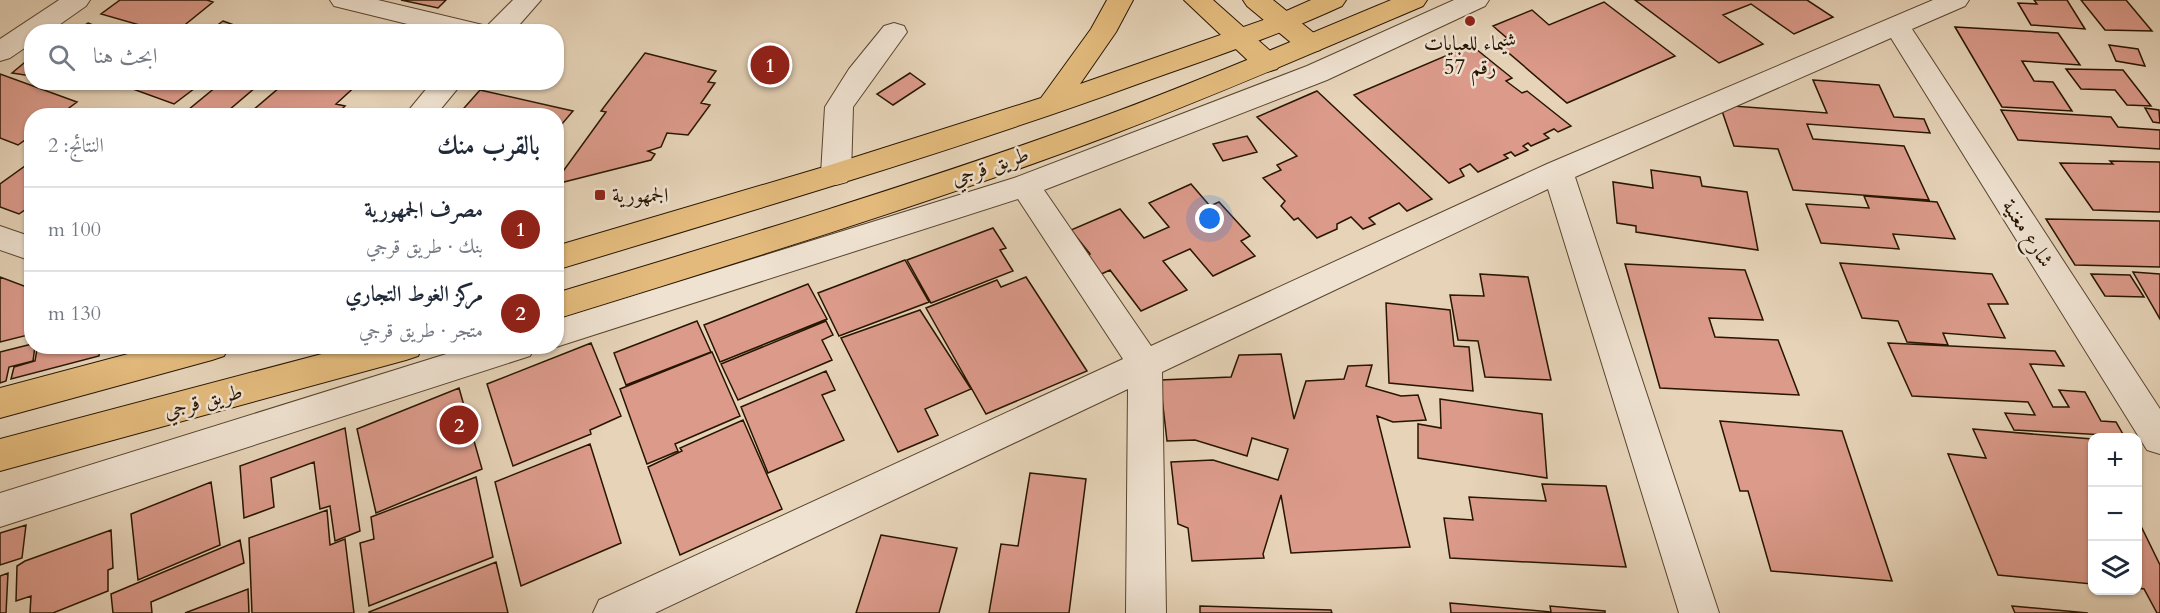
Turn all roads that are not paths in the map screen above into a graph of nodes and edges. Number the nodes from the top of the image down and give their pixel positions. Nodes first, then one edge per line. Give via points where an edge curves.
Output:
1 (77, 0) edge
2 (343, 0) edge
3 (528, 0) edge
4 (1120, 0) edge
5 (1197, 0) edge
6 (1256, 0) edge
7 (1333, 0) edge
8 (1414, 0) edge
9 (1476, 0) edge
10 (1956, 0) edge
11 (1284, 22) junction
12 (41, 24) edge
13 (444, 24) edge
14 (505, 24) edge
15 (1897, 27) junction
16 (894, 32) dead end
17 (24, 36) edge
18 (1240, 38) junction
19 (1310, 44) junction
20 (0, 52) edge
21 (1267, 63) junction
22 (442, 90) edge
23 (1051, 105) junction
24 (425, 108) edge
25 (1558, 172) junction
26 (836, 174) junction
27 (1025, 186) junction
28 (0, 238) edge
29 (24, 246) edge
30 (564, 256) edge
31 (564, 303) edge
32 (564, 331) edge
33 (182, 354) edge
34 (376, 354) edge
35 (493, 354) edge
36 (1145, 366) junction
37 (0, 403) edge
38 (2160, 439) edge
39 (0, 455) edge
40 (0, 510) edge
41 (613, 613) edge
42 (1146, 613) edge
43 (1700, 613) edge

1 - 12 street
2 - 13 street
3 - 14 street
4 - 23 main road via 1103,32
5 - 18 main road
6 - 11 main road
7 - 11 main road, طريق قرجي
8 - 19 main road, طريق قرجي
9 - 27 street via 1317,73
10 - 15 street
11 - 18 main road, طريق قرجي
11 - 19 main road
15 - 25 street
15 - 38 street, شارع مغنية
16 - 26 street via 839,107
17 - 20 street
18 - 21 main road
18 - 23 main road, طريق قرجي
19 - 21 main road, طريق قرجي
21 - 31 main road, طريق قرجي via 1099,128
22 - 24 street
23 - 26 main road, طريق قرجي
25 - 36 street
25 - 43 street
26 - 30 main road, طريق قرجي
27 - 32 street
27 - 36 street
28 - 29 street
33 - 37 main road
34 - 39 main road, طريق قرجي
35 - 40 street
36 - 41 street
36 - 42 street

